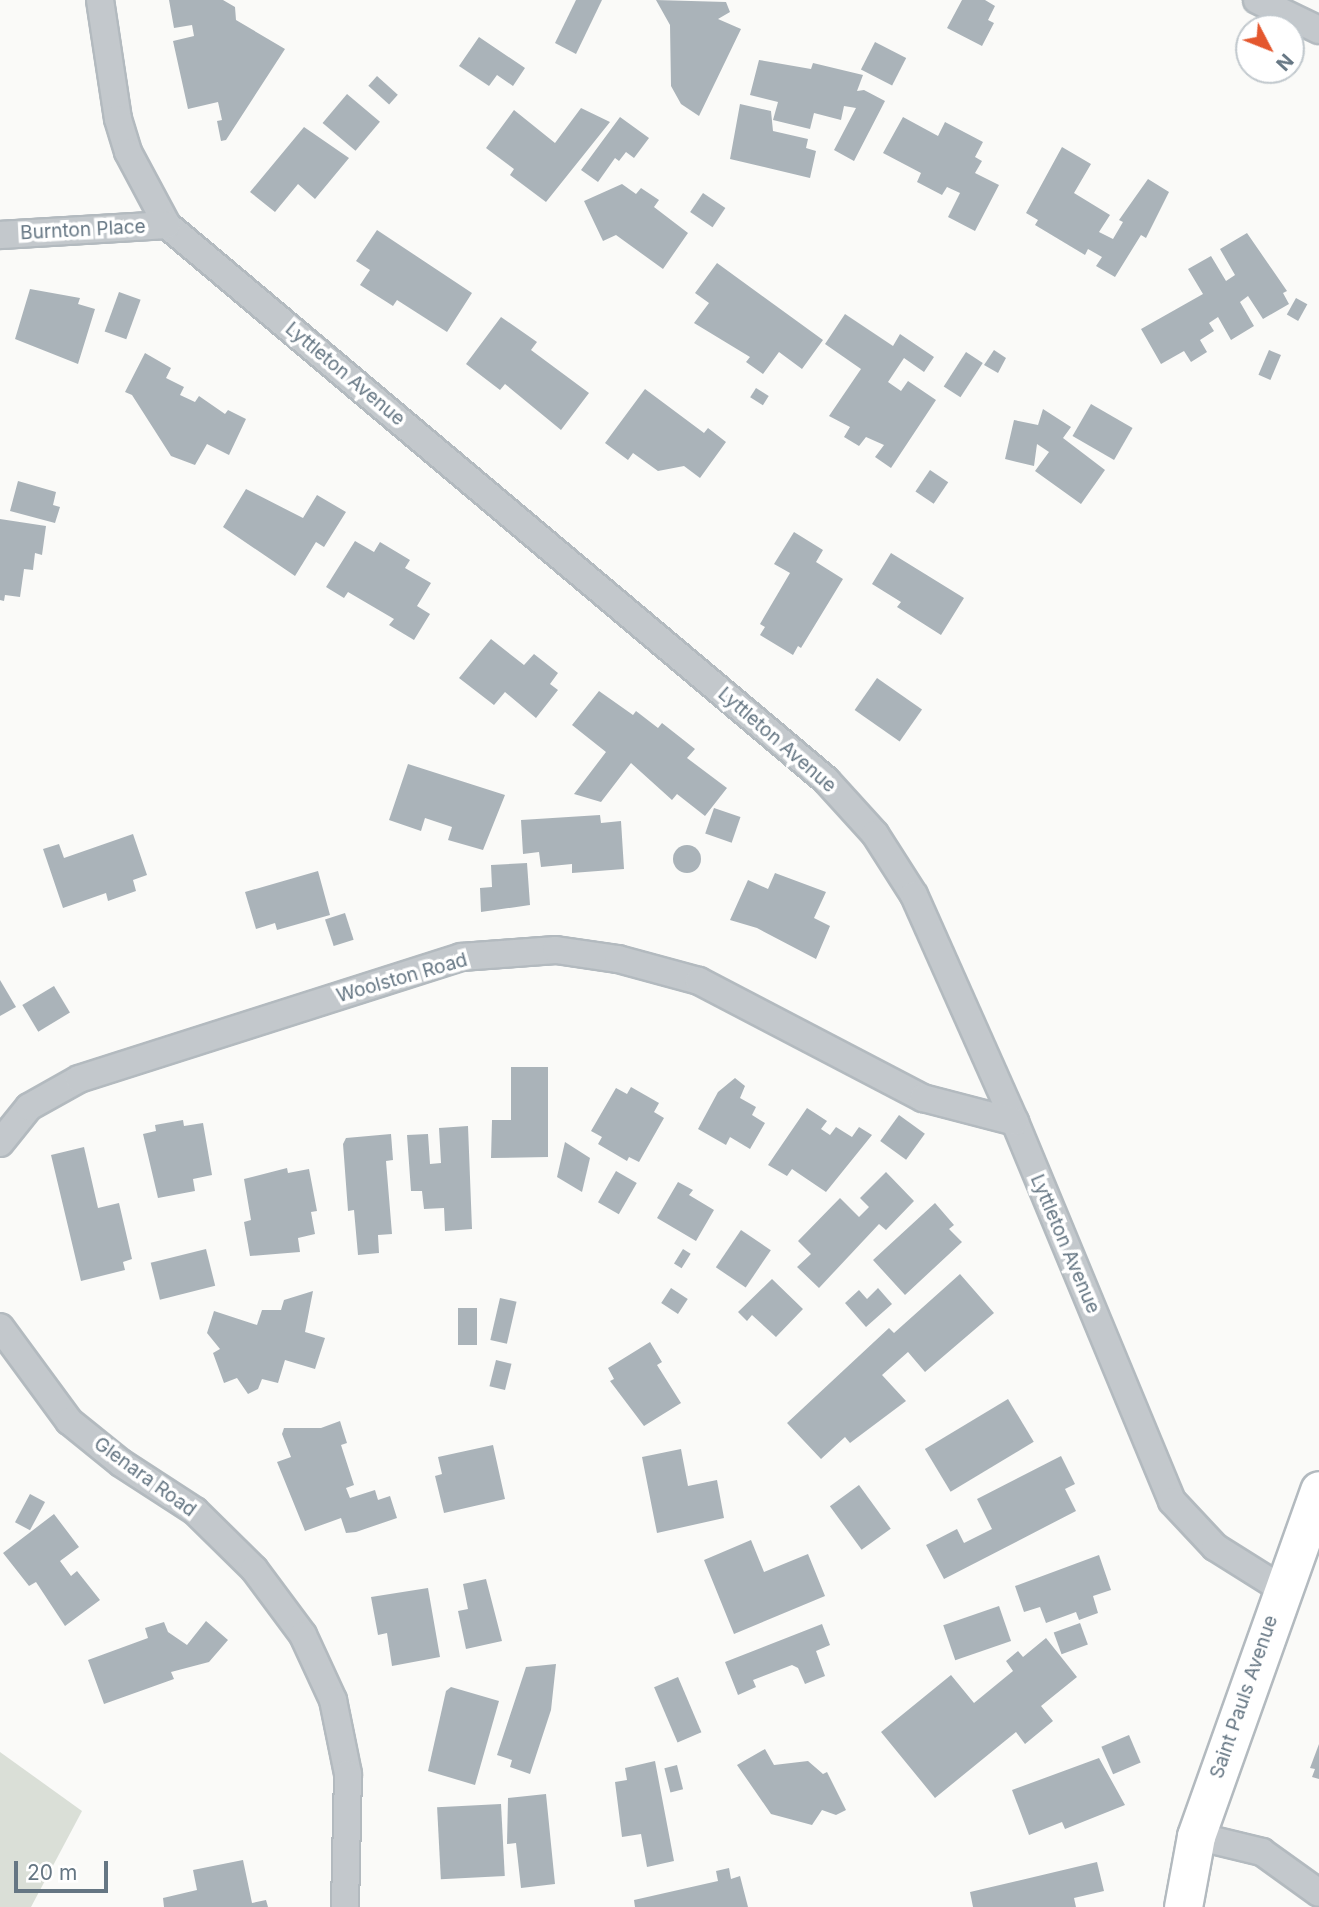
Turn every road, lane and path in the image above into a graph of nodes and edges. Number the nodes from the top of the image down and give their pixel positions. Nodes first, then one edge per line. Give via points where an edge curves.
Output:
1 (100, 0) edge
2 (1257, 0) edge
3 (1319, 30) edge
4 (167, 225) junction
5 (0, 235) edge
6 (1015, 1122) junction
7 (0, 1143) edge
8 (0, 1327) edge
9 (1319, 1490) edge
10 (1282, 1589) junction
11 (1196, 1836) junction
12 (1319, 1893) edge
13 (345, 1907) edge
14 (1183, 1907) edge

1 - 4 street via 118,119 128,152
2 - 3 street
4 - 5 street, Burnton Place
4 - 6 street, Lyttleton Avenue via 826,780 874,834 914,895
6 - 7 street, Woolston Road via 923,1098 699,981 618,959 556,950 461,957 79,1079 29,1107
6 - 10 street, Lyttleton Avenue via 1172,1501 1215,1547
8 - 13 street, Glenara Road via 69,1421 121,1463 195,1511 254,1569 303,1635 333,1700 348,1774
9 - 10 street, Saint Pauls Avenue
10 - 11 street, Saint Pauls Avenue
11 - 12 street via 1262,1852
11 - 14 street, Saint Pauls Avenue

